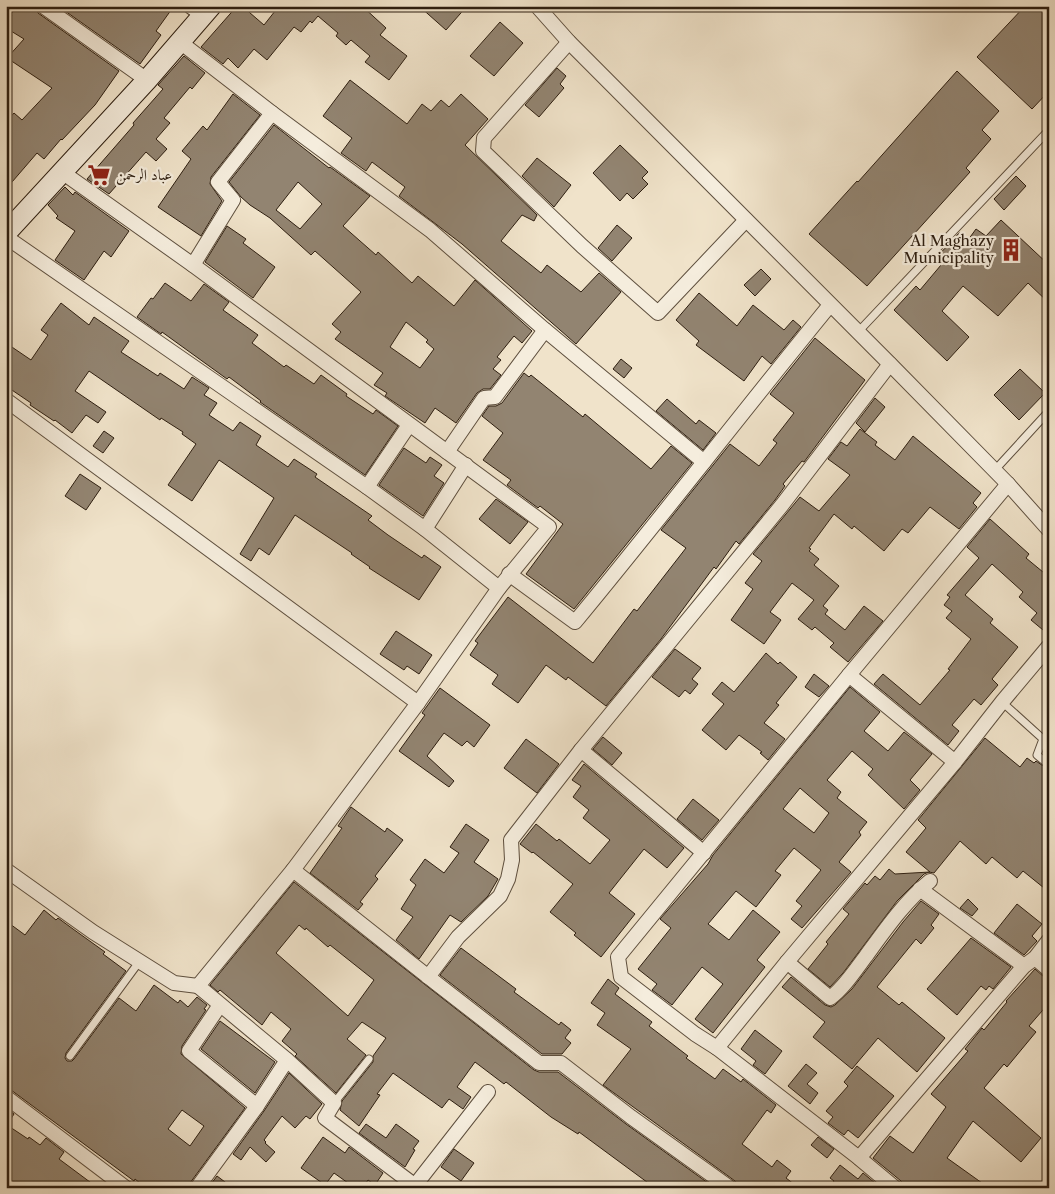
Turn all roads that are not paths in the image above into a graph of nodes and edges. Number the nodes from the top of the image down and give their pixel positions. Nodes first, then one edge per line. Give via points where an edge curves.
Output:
1 (43, 6) edge
2 (537, 6) edge
3 (201, 9) edge
4 (180, 42) junction
5 (569, 42) junction
6 (146, 80) junction
7 (272, 113) junction
8 (1049, 130) edge
9 (62, 172) junction
10 (746, 220) junction
11 (6, 233) edge
12 (6, 237) edge
13 (193, 265) junction
14 (830, 305) junction
15 (545, 330) junction
16 (857, 332) junction
17 (890, 364) junction
18 (6, 400) edge
19 (1049, 411) edge
20 (409, 425) junction
21 (447, 452) junction
22 (704, 462) junction
23 (466, 466) junction
24 (994, 471) junction
25 (1008, 484) junction
26 (366, 487) junction
27 (425, 529) junction
28 (1049, 530) edge
29 (509, 574) junction
30 (499, 588) junction
31 (1049, 646) edge
32 (849, 675) junction
33 (1002, 702) junction
34 (418, 703) junction
35 (581, 750) junction
36 (955, 762) junction
37 (1049, 765) edge
38 (704, 853) junction
39 (6, 870) edge
40 (294, 870) junction
41 (1049, 940) edge
42 (139, 962) junction
43 (787, 962) junction
44 (1030, 962) junction
45 (1049, 970) edge
46 (428, 977) junction
47 (198, 986) junction
48 (220, 1005) junction
49 (718, 1048) junction
50 (70, 1056) dead end
51 (369, 1059) dead end
52 (287, 1060) junction
53 (488, 1092) dead end
54 (6, 1097) edge
55 (334, 1103) junction
56 (257, 1106) junction
57 (859, 1158) junction
58 (880, 1183) edge
59 (415, 1187) edge
60 (126, 1188) edge
61 (197, 1188) edge
62 (730, 1188) edge
63 (895, 1188) edge

1 - 6 street
2 - 5 street
3 - 4 street
4 - 6 street
4 - 7 street
5 - 10 street
5 - 10 street via 484,138 484,152 658,313
6 - 9 street
7 - 13 street via 218,182 233,200
7 - 15 street via 430,230
8 - 16 lane
9 - 11 street
9 - 13 street
10 - 14 street
12 - 26 street
13 - 20 street
14 - 16 street
14 - 22 street
15 - 21 street via 495,396 484,398
15 - 22 street
16 - 17 street
17 - 24 street
17 - 35 street via 782,505
18 - 34 street
19 - 24 lane
20 - 21 street
20 - 26 street
21 - 23 street
22 - 29 street via 575,622
23 - 27 street
23 - 29 street via 549,526
24 - 25 street
25 - 28 street
25 - 32 street
26 - 27 street
27 - 30 street
29 - 30 street
30 - 34 street
31 - 33 street
32 - 36 street
32 - 38 street
33 - 36 street
33 - 37 lane via 1043,738 1037,755
34 - 40 street
35 - 38 street
35 - 46 street via 511,840 512,860 500,896 458,937
36 - 43 street
38 - 49 street via 618,957 621,977
39 - 42 street
40 - 46 street
40 - 47 street
41 - 44 street
42 - 47 street via 174,984
42 - 50 lane
43 - 44 street via 830,998 925,885
43 - 49 street
44 - 45 street
44 - 57 street
46 - 62 street via 539,1063 561,1062
47 - 48 street
48 - 52 street
48 - 56 street via 188,1051
49 - 57 street
51 - 55 lane
52 - 55 street
52 - 56 street
53 - 59 street
54 - 60 street
55 - 59 street via 325,1118
56 - 61 street
57 - 58 street
58 - 63 street

